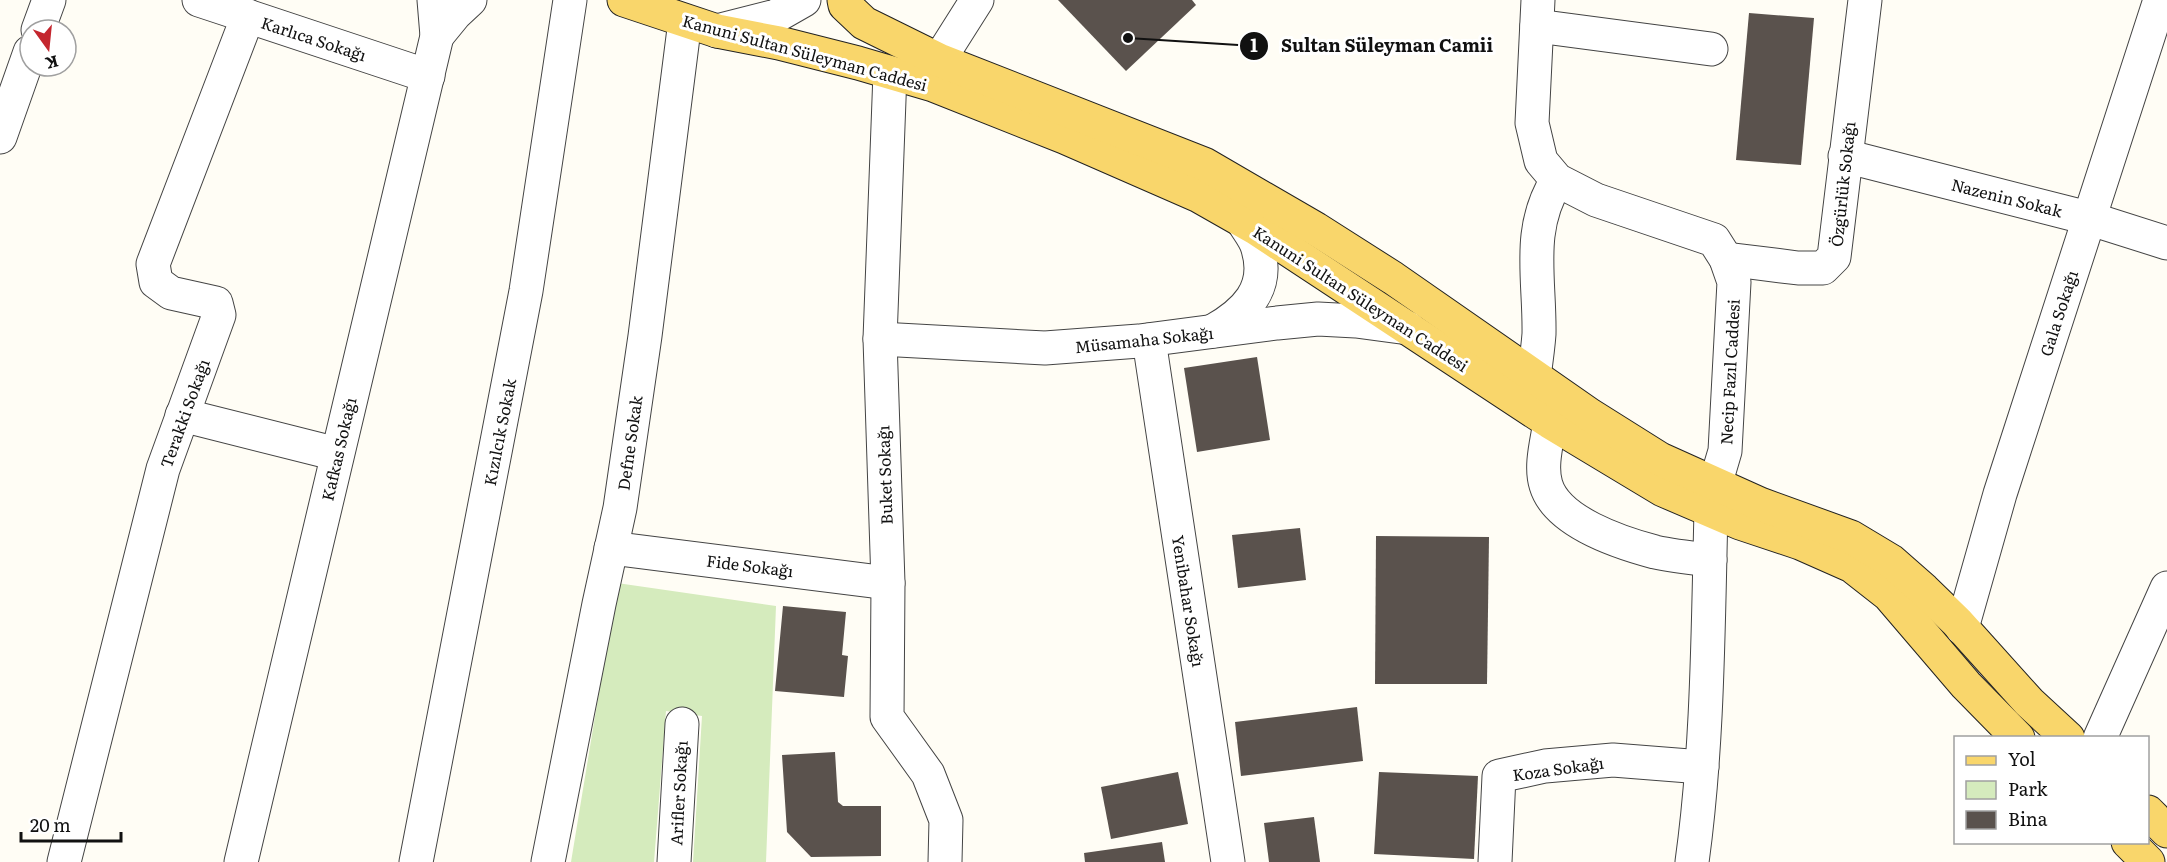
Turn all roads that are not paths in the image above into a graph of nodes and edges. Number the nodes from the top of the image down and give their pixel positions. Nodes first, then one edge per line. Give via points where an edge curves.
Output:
1 (48, 0) edge
2 (200, 0) edge
3 (434, 0) edge
4 (470, 0) edge
5 (570, 0) edge
6 (624, 0) edge
7 (804, 0) edge
8 (844, 0) edge
9 (977, 0) edge
10 (1864, 0) edge
11 (2160, 0) edge
12 (1537, 13) edge
13 (248, 16) junction
14 (42, 18) edge
15 (685, 21) junction
16 (717, 31) junction
17 (437, 36) junction
18 (1711, 49) dead end
19 (939, 60) junction
20 (890, 73) junction
21 (428, 76) junction
22 (21, 78) edge
23 (0, 138) edge
24 (1845, 156) junction
25 (1557, 180) junction
26 (2088, 218) junction
27 (1242, 220) junction
28 (2167, 243) edge
29 (1726, 259) junction
30 (1408, 328) junction
31 (1210, 332) junction
32 (880, 339) junction
33 (1149, 340) junction
34 (1534, 376) junction
35 (182, 415) junction
36 (1550, 422) junction
37 (337, 454) junction
38 (1713, 498) junction
39 (611, 548) junction
40 (1710, 560) junction
41 (888, 583) junction
42 (2167, 588) edge
43 (1962, 628) junction
44 (682, 724) dead end
45 (2016, 736) edge
46 (2066, 736) edge
47 (2101, 736) edge
48 (1702, 767) junction
49 (2149, 813) edge
50 (2167, 831) edge
51 (2129, 844) edge
52 (64, 862) edge
53 (241, 862) edge
54 (416, 862) edge
55 (548, 862) edge
56 (674, 862) edge
57 (945, 862) edge
58 (1228, 862) edge
59 (1495, 862) edge
60 (1692, 862) edge
61 (2148, 862) edge

1 - 14 street
2 - 13 street, Karlıca Sokağı
3 - 17 street
4 - 17 street
5 - 54 street, Kızılcık Sokak via 526,291
6 - 15 main road, Kanuni Sultan Süleyman Caddesi
7 - 16 street via 776,16
8 - 19 main road, Kanuni Sultan Süleyman Caddesi via 864,23
9 - 19 street
10 - 24 street, Özgürlük Sokağı
11 - 26 street, Gala Sokağı
12 - 18 street
12 - 25 street, Necip Fazıl Caddesi via 1532,123 1540,161
13 - 21 street, Karlıca Sokağı
13 - 35 street, Terakki Sokağı via 153,264 156,282 171,293 216,303 219,315
15 - 16 main road, Kanuni Sultan Süleyman Caddesi
15 - 39 street, Defne Sokak via 645,336
16 - 20 main road, Kanuni Sultan Süleyman Caddesi
17 - 21 street, Kafkas Sokağı
19 - 34 main road, Kanuni Sultan Süleyman Caddesi via 1204,164 1316,229
20 - 27 main road, Kanuni Sultan Süleyman Caddesi via 933,85 1064,137 1199,196
20 - 32 street, Buket Sokağı
21 - 37 street, Kafkas Sokağı
22 - 23 street
24 - 26 street, Nazenin Sokak
24 - 29 street, Özgürlük Sokağı via 1834,257 1823,268
25 - 29 street, Necip Fazıl Caddesi via 1596,200 1714,240
25 - 34 street via 1542,209 1537,237 1539,336
26 - 28 street, Nazenin Sokak
26 - 43 street, Gala Sokağı via 2000,494
27 - 30 main road, Kanuni Sultan Süleyman Caddesi
27 - 31 street via 1258,248 1262,272 1254,297 1236,318
29 - 38 street, Necip Fazıl Caddesi via 1734,282 1725,451
30 - 31 street, Müsamaha Sokağı via 1318,319
30 - 36 main road, Kanuni Sultan Süleyman Caddesi
31 - 33 street, Müsamaha Sokağı
32 - 33 street, Müsamaha Sokağı via 1045,348
32 - 41 street, Buket Sokağı
33 - 58 street, Yenibahar Sokağı
34 - 38 main road, Kanuni Sultan Süleyman Caddesi
35 - 37 street
35 - 52 street, Terakki Sokağı via 164,469
36 - 38 main road, Kanuni Sultan Süleyman Caddesi via 1663,490
36 - 40 street via 1543,474 1546,488 1561,510 1586,526 1626,542 1656,552
37 - 53 street, Kafkas Sokağı
38 - 40 street, Necip Fazıl Caddesi
38 - 43 main road, Kanuni Sultan Süleyman Caddesi via 1760,504 1851,537 1891,561
38 - 45 main road, Kanuni Sultan Süleyman Caddesi via 1740,523 1852,566 1889,595 1966,685
39 - 41 street, Fide Sokağı
39 - 55 street, Defne Sokak
40 - 48 street, Necip Fazıl Caddesi
41 - 57 street, Buket Sokağı via 887,717 928,774 946,820
42 - 47 street
43 - 46 main road, Kanuni Sultan Süleyman Caddesi
44 - 56 street, Arifler Sokağı
48 - 59 street, Koza Sokağı via 1614,760 1545,766 1499,776
48 - 60 street, Necip Fazıl Caddesi
49 - 50 main road
51 - 61 main road

